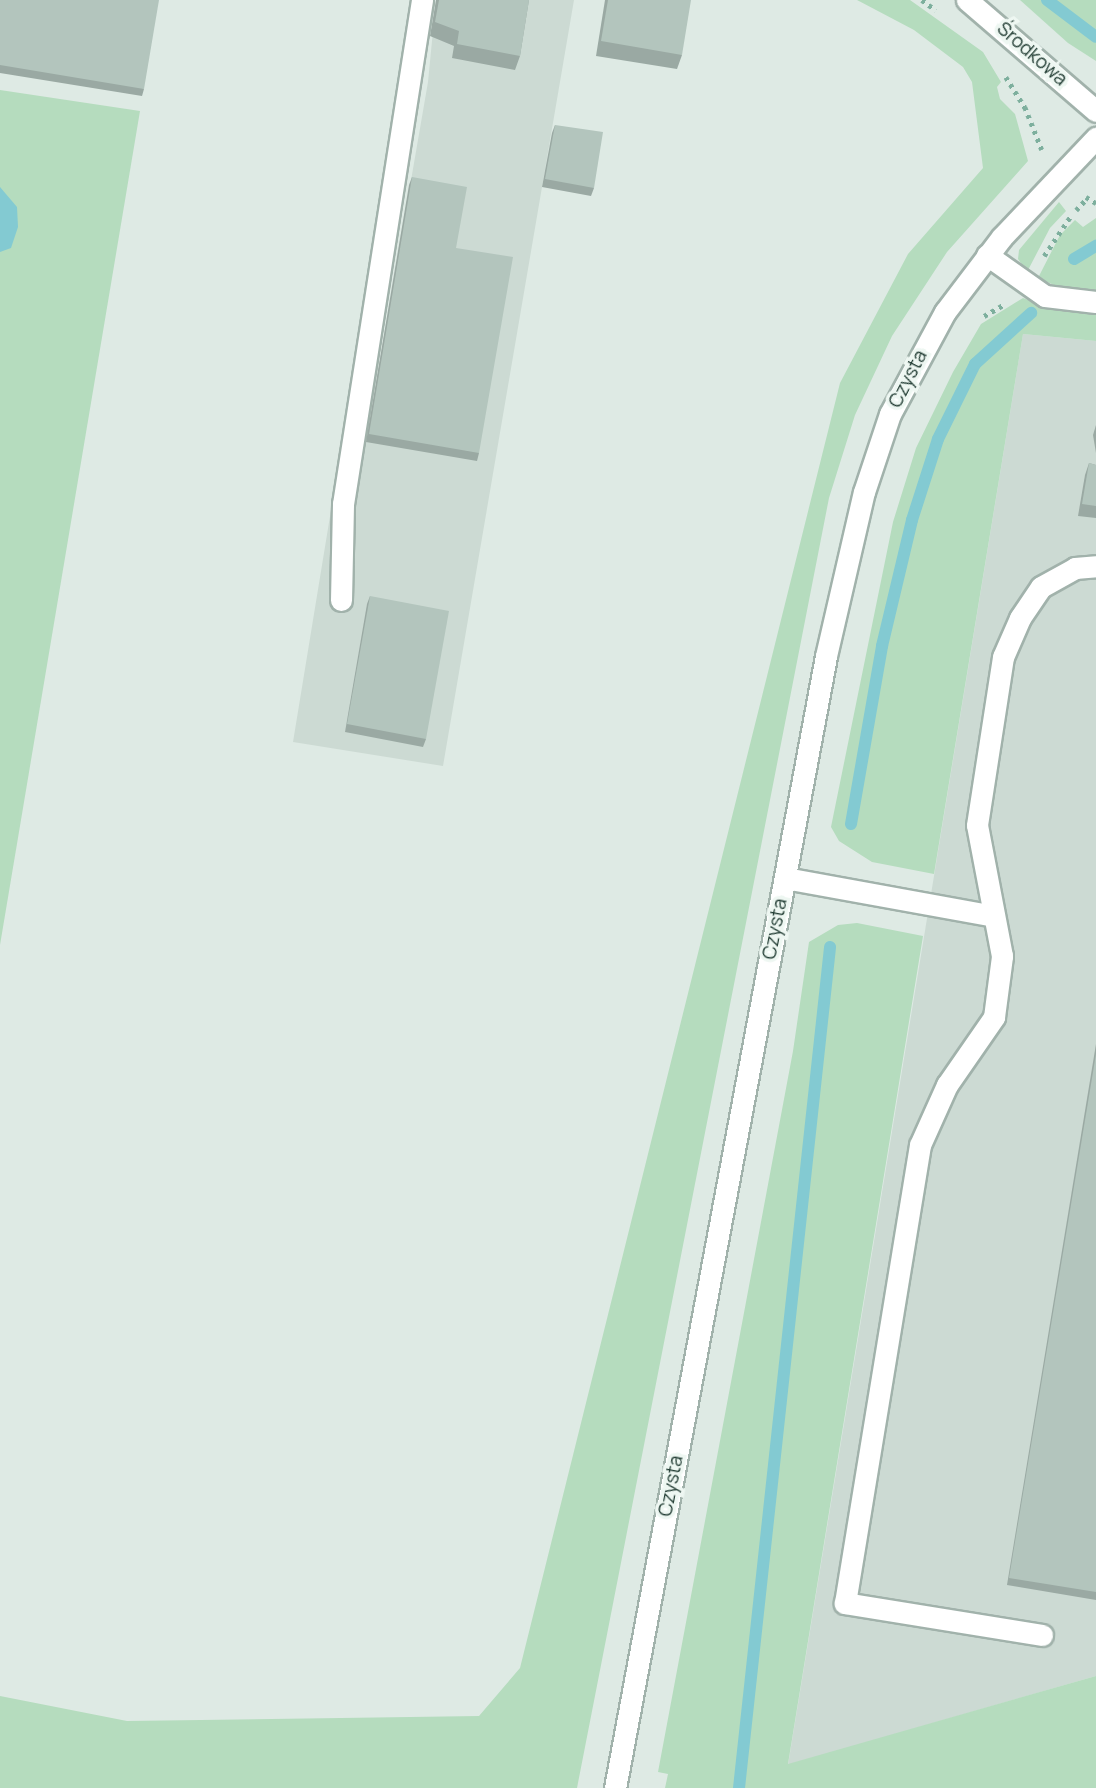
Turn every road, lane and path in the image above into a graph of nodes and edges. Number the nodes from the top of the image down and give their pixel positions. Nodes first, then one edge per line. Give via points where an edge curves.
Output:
1 (422, 0) edge
2 (967, 0) edge
3 (1012, 87) dead end
4 (1096, 111) edge
5 (1096, 138) edge
6 (1047, 158) dead end
7 (1071, 215) dead end
8 (987, 255) junction
9 (1040, 265) dead end
10 (1012, 300) dead end
11 (1096, 302) edge
12 (972, 322) dead end
13 (1096, 566) edge
14 (341, 600) dead end
15 (785, 878) junction
16 (994, 916) junction
17 (1042, 1635) dead end
18 (615, 1788) edge

1 - 14 street via 343,504
2 - 4 street, Środkowa
3 - 6 path
5 - 8 street, Czysta
7 - 9 path via 1054,234
8 - 11 street via 1045,296
8 - 15 street, Czysta via 916,361 879,446 851,540
10 - 12 path
13 - 16 street via 1075,568 1041,587 1020,618 1003,657 977,825
15 - 16 street
15 - 18 street, Czysta
16 - 17 street via 1002,956 993,1017 947,1085 920,1145 845,1603

